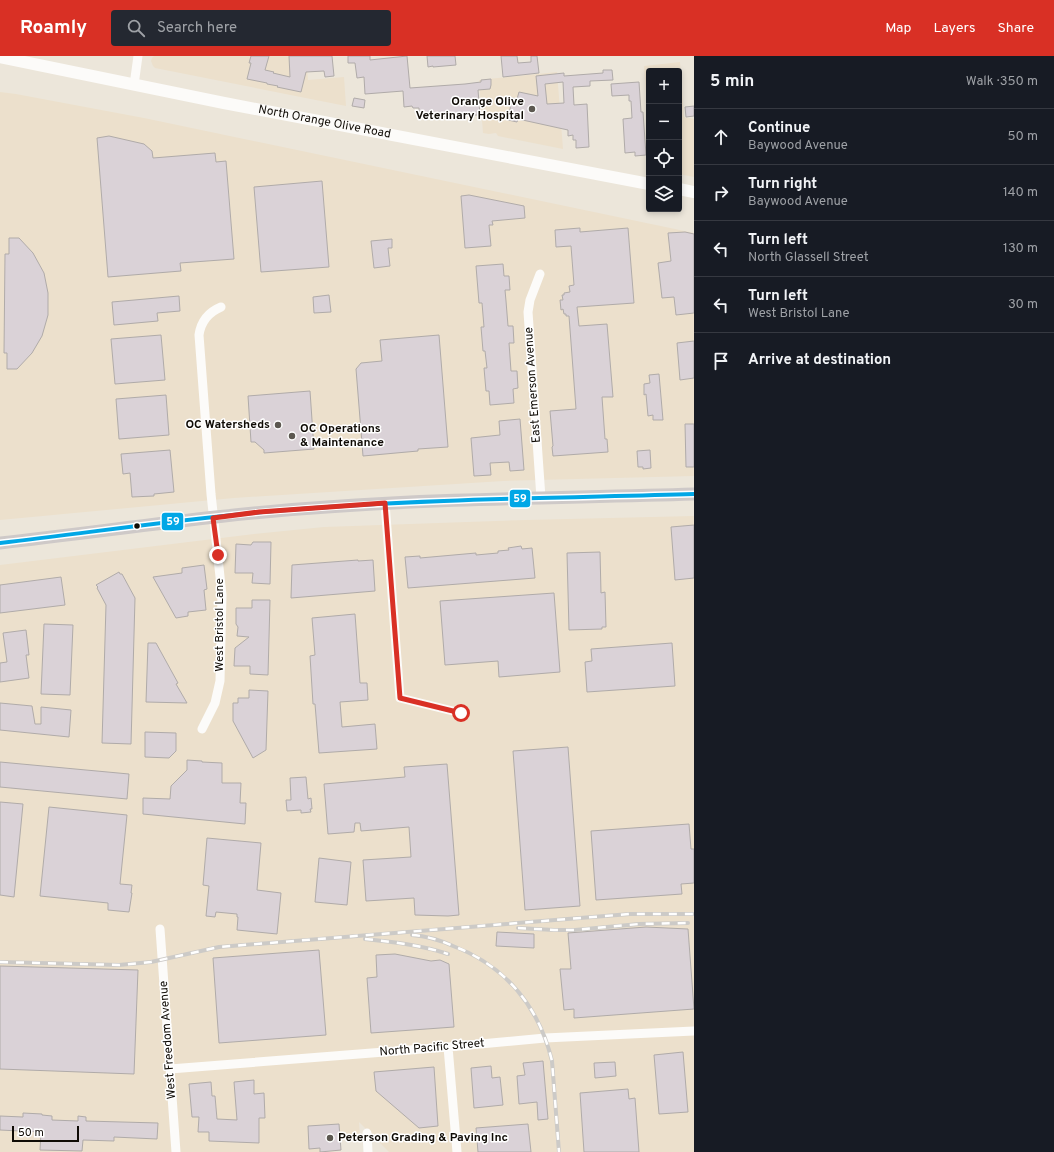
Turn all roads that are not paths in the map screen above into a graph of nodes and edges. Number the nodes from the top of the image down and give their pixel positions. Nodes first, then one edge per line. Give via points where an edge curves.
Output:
1 (138, 56) edge
2 (0, 57) edge
3 (25, 59) edge
4 (134, 85) junction
5 (646, 183) edge
6 (682, 190) edge
7 (694, 192) edge
8 (540, 274) dead end
9 (222, 307) dead end
10 (694, 494) edge
11 (541, 498) junction
12 (385, 503) junction
13 (213, 518) junction
14 (0, 543) edge
15 (461, 713) dead end
16 (202, 729) dead end
17 (160, 929) dead end
18 (694, 1031) edge
19 (448, 1047) junction
20 (170, 1069) junction
21 (367, 1133) dead end
22 (176, 1152) edge
23 (368, 1152) edge
24 (457, 1152) edge

1 - 4 street
2 - 3 street, North Orange Olive Road
3 - 4 street, North Orange Olive Road
4 - 5 street, North Orange Olive Road
6 - 7 street
8 - 11 street, East Emerson Avenue via 528,312
9 - 13 street, West Bristol Lane via 207,317 199,335
10 - 11 main road
11 - 12 main road
12 - 13 main road
12 - 15 street via 400,698
13 - 14 main road
13 - 16 street, West Bristol Lane via 222,595 220,681 215,702
17 - 20 street, West Freedom Avenue
18 - 19 street, North Pacific Street via 545,1038
19 - 20 street, North Pacific Street
19 - 24 street
20 - 22 street, West Freedom Avenue
21 - 23 street

